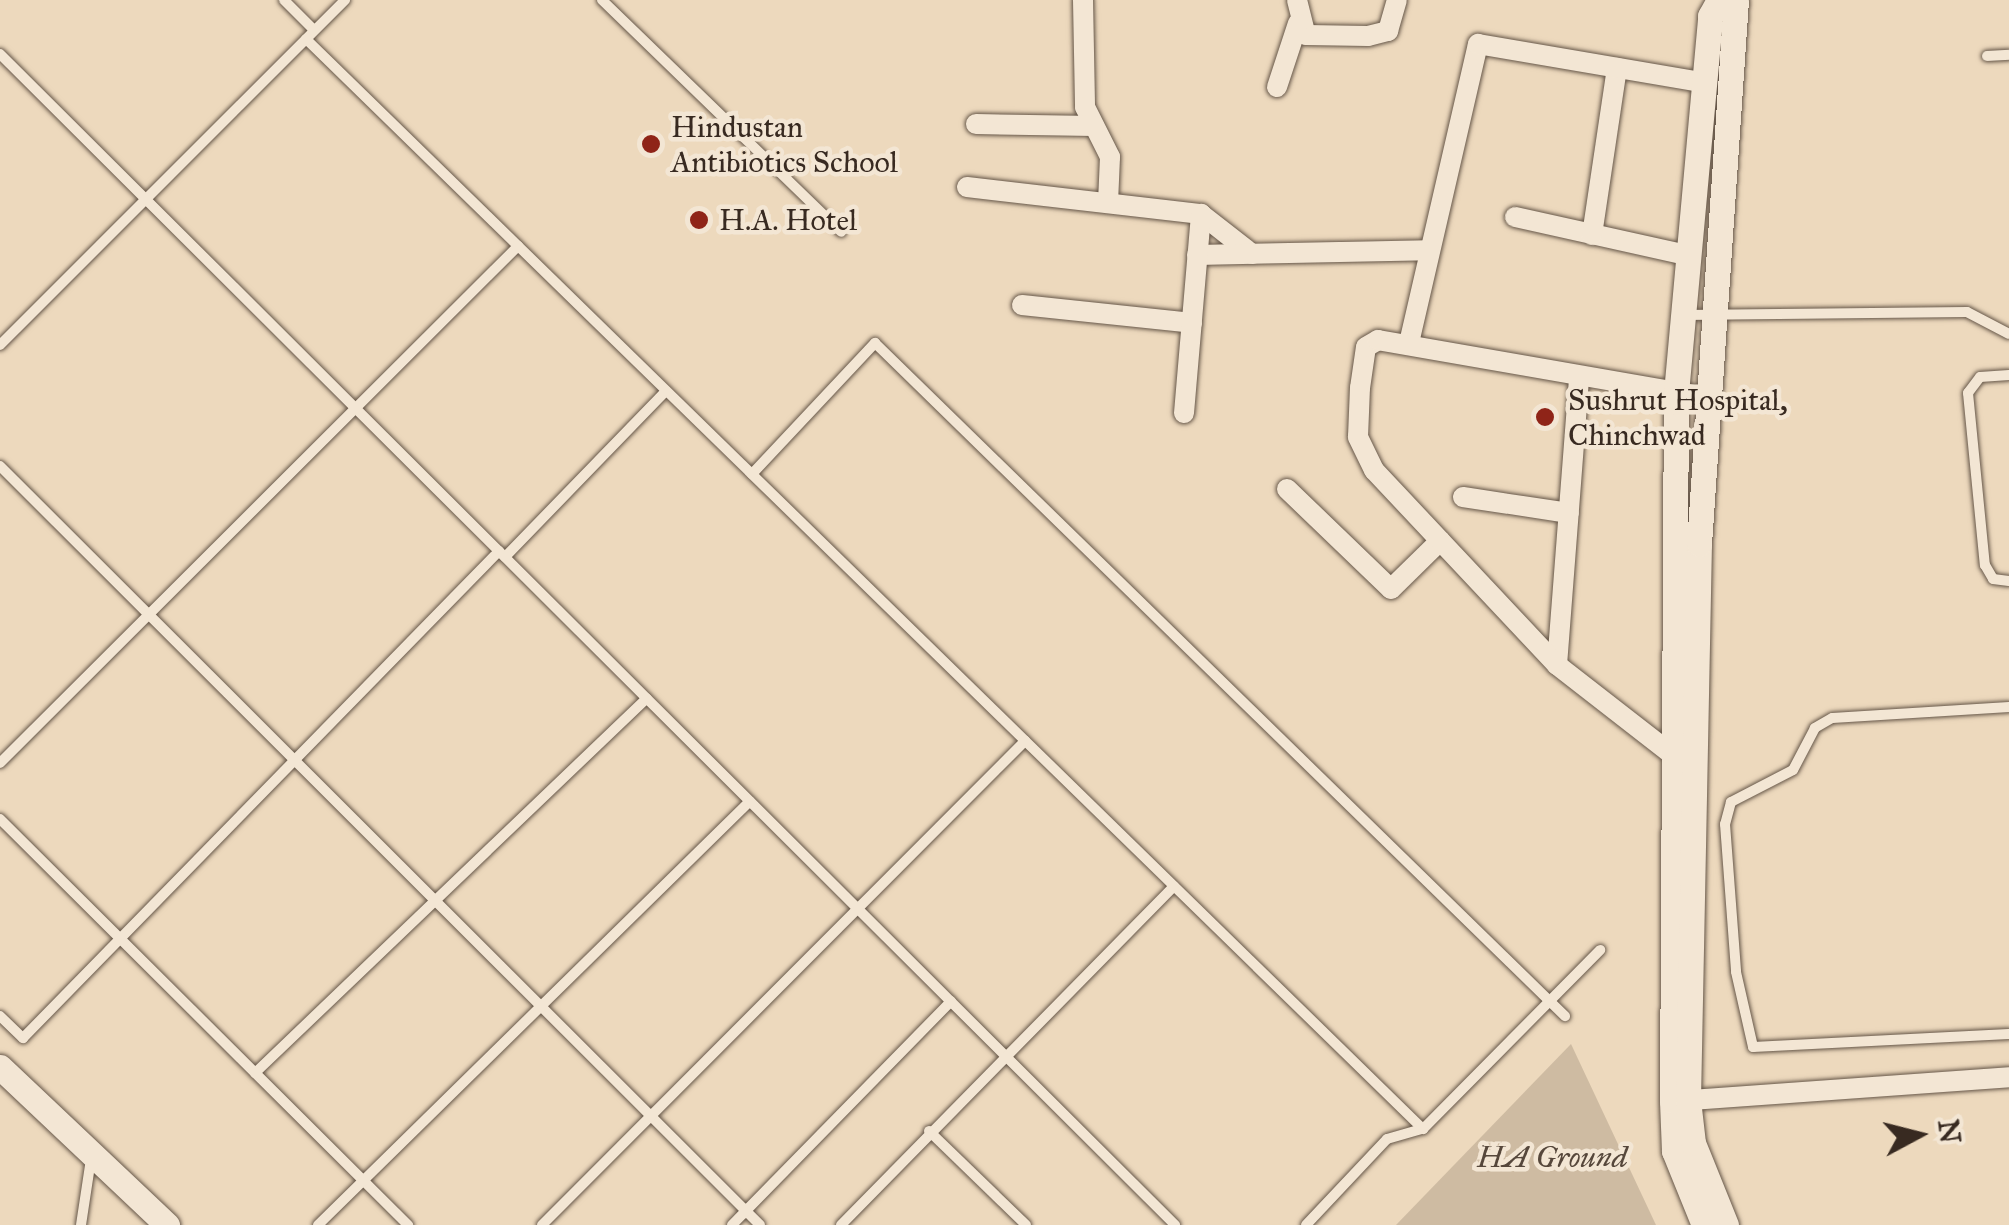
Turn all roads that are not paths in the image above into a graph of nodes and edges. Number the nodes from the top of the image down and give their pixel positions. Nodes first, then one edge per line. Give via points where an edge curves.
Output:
1 (284, 0) edge
2 (344, 0) edge
3 (602, 0) edge
4 (1083, 0) edge
5 (1297, 0) edge
6 (1397, 0) edge
7 (1719, 0) edge
8 (1736, 0) edge
9 (1298, 23) junction
10 (310, 35) junction
11 (0, 54) edge
12 (2009, 55) edge
13 (1987, 56) dead end
14 (1617, 68) junction
15 (1705, 83) junction
16 (1277, 87) dead end
17 (976, 124) dead end
18 (1094, 126) junction
19 (966, 186) dead end
20 (146, 199) junction
21 (1108, 203) junction
22 (1201, 214) junction
23 (1515, 217) dead end
24 (841, 232) dead end
25 (1592, 236) junction
26 (518, 246) junction
27 (1428, 250) junction
28 (1252, 254) junction
29 (1198, 256) junction
30 (1692, 256) junction
31 (1022, 305) dead end
32 (1683, 315) junction
33 (1710, 318) junction
34 (1192, 323) junction
35 (2009, 334) edge
36 (1409, 344) junction
37 (0, 345) edge
38 (2009, 375) edge
39 (1579, 378) junction
40 (666, 391) junction
41 (1676, 394) junction
42 (1706, 397) junction
43 (356, 408) junction
44 (1184, 413) dead end
45 (0, 466) edge
46 (752, 474) junction
47 (1287, 489) dead end
48 (1464, 497) dead end
49 (1569, 512) junction
50 (1440, 541) junction
51 (502, 554) junction
52 (2009, 582) edge
53 (148, 614) junction
54 (1557, 665) junction
55 (646, 698) junction
56 (2009, 706) edge
57 (1025, 741) junction
58 (295, 760) junction
59 (0, 762) edge
60 (1685, 763) junction
61 (750, 801) junction
62 (0, 818) edge
63 (1174, 886) junction
64 (435, 900) junction
65 (860, 910) junction
66 (121, 939) junction
67 (1600, 950) dead end
68 (1550, 1000) junction
69 (951, 1001) junction
70 (541, 1006) junction
71 (0, 1016) edge
72 (1565, 1016) dead end
73 (2009, 1034) edge
74 (1003, 1054) junction
75 (0, 1067) edge
76 (255, 1073) junction
77 (2009, 1077) edge
78 (1680, 1101) junction
79 (652, 1117) junction
80 (1423, 1129) junction
81 (930, 1131) junction
82 (92, 1154) junction
83 (364, 1181) junction
84 (746, 1211) junction
85 (81, 1225) edge
86 (166, 1225) edge
87 (318, 1225) edge
88 (408, 1225) edge
89 (542, 1225) edge
90 (732, 1225) edge
91 (760, 1225) edge
92 (841, 1225) edge
93 (1026, 1225) edge
94 (1175, 1225) edge
95 (1306, 1225) edge
96 (1704, 1225) edge
97 (1726, 1225) edge

1 - 10 lane
2 - 10 lane
3 - 24 lane
4 - 18 street via 1084,107
5 - 9 street
6 - 9 street via 1388,31 1368,36 1306,35
7 - 15 street via 1710,16
8 - 33 street
9 - 16 street
10 - 20 lane
10 - 26 lane
11 - 20 lane
12 - 13 lane
14 - 15 street
14 - 25 street
14 - 27 street via 1478,44
15 - 30 street
17 - 18 street
18 - 21 street via 1110,158
19 - 21 street
20 - 37 lane
20 - 43 lane
21 - 22 street
22 - 28 street
22 - 29 street
23 - 25 street
25 - 30 street
26 - 40 lane
26 - 43 lane
27 - 28 street
27 - 36 street
28 - 29 street
29 - 34 street
30 - 32 street
31 - 34 street
32 - 33 lane
32 - 41 street
33 - 35 lane via 1967,312
33 - 42 street
34 - 44 street
36 - 39 street
36 - 50 street via 1378,340 1366,347 1358,437 1367,461
38 - 52 lane via 1980,377 1968,392 1984,565 1993,579
39 - 41 street
39 - 49 street
40 - 46 lane
40 - 51 lane
41 - 42 street
41 - 60 street
42 - 60 street
43 - 51 lane
43 - 53 lane
45 - 53 lane
46 - 57 lane
46 - 68 lane via 875,344
47 - 50 street via 1391,589
48 - 49 street
49 - 54 street
50 - 54 street
51 - 55 lane
51 - 58 lane
53 - 58 lane
53 - 59 lane
54 - 60 street
55 - 61 lane
55 - 64 lane
56 - 73 lane via 1832,718 1815,728 1793,770 1731,802 1725,824 1736,972 1753,1047
57 - 63 lane
57 - 65 lane
58 - 64 lane
58 - 66 lane
60 - 78 street
61 - 65 lane
61 - 70 lane
62 - 66 lane
63 - 74 lane
63 - 80 lane
64 - 70 lane
64 - 76 lane
65 - 69 lane
65 - 79 lane
66 - 71 lane via 23,1038
66 - 76 lane
67 - 68 lane
68 - 72 lane
68 - 80 lane
69 - 74 lane
69 - 84 lane
70 - 79 lane
70 - 83 lane
74 - 81 lane
74 - 94 lane
75 - 82 street
76 - 83 lane
77 - 78 street
78 - 96 street via 1674,1150
78 - 97 street
79 - 84 lane
79 - 89 lane
80 - 95 lane via 1387,1139
81 - 92 lane
81 - 93 lane
82 - 85 lane
82 - 86 street
83 - 87 lane
83 - 88 lane
84 - 90 lane
84 - 91 lane

